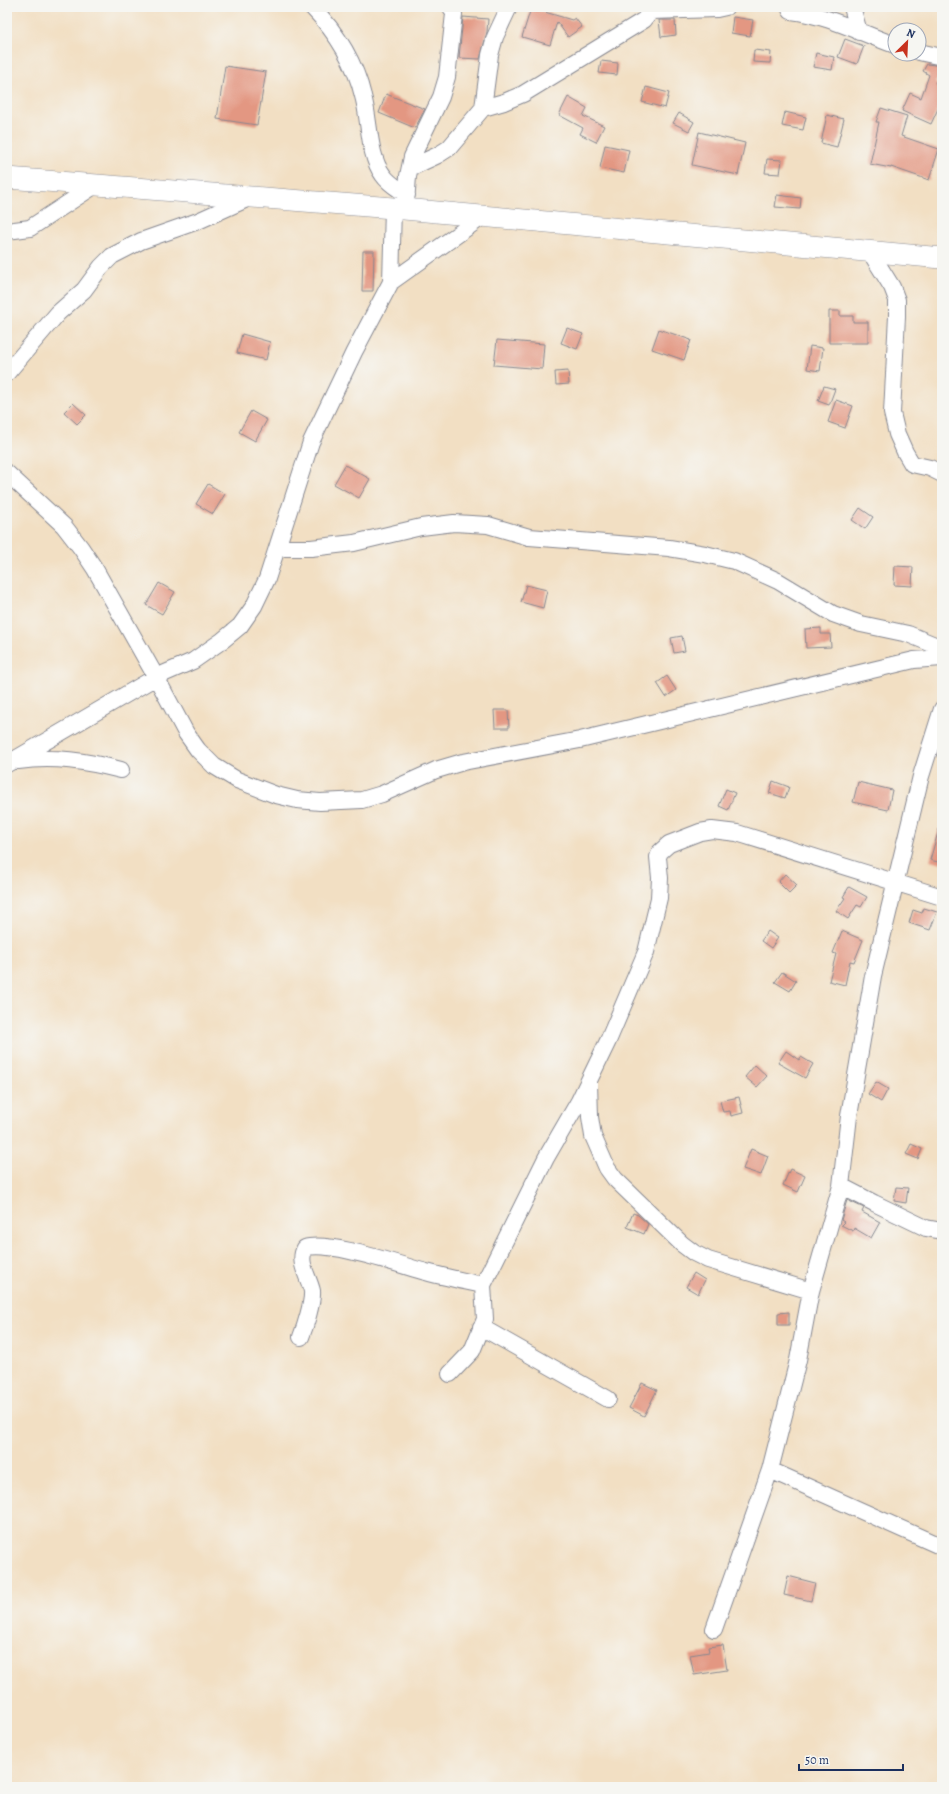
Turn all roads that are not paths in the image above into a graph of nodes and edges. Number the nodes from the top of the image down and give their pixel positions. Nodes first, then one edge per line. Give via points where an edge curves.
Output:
1 (312, 7) edge
2 (451, 7) edge
3 (509, 7) edge
4 (726, 7) edge
5 (789, 7) edge
6 (852, 7) edge
7 (653, 9) edge
8 (859, 32) junction
9 (887, 43) edge
10 (927, 54) edge
11 (942, 57) edge
12 (483, 108) junction
13 (410, 168) junction
14 (7, 178) edge
15 (94, 186) junction
16 (248, 198) junction
17 (402, 204) junction
18 (482, 217) junction
19 (7, 232) edge
20 (869, 250) junction
21 (942, 258) edge
22 (391, 282) junction
23 (7, 374) edge
24 (7, 473) edge
25 (942, 474) edge
26 (277, 548) junction
27 (942, 652) edge
28 (942, 658) edge
29 (156, 677) junction
30 (942, 709) edge
31 (9, 763) edge
32 (121, 770) dead end
33 (895, 881) junction
34 (942, 897) edge
35 (589, 1081) junction
36 (841, 1186) junction
37 (942, 1232) edge
38 (483, 1285) junction
39 (812, 1291) junction
40 (480, 1327) junction
41 (301, 1338) dead end
42 (450, 1374) dead end
43 (608, 1399) dead end
44 (770, 1470) junction
45 (942, 1546) edge
46 (714, 1629) dead end

1 - 17 street via 348,55 364,96 380,170
2 - 13 street via 454,14 448,77 412,157
3 - 12 street via 490,55
4 - 7 street
5 - 8 street via 791,11 830,19
6 - 8 street
7 - 12 street via 644,20 523,94
8 - 9 street
10 - 11 street
12 - 13 street via 449,148
13 - 17 street
14 - 15 main road
15 - 16 main road
15 - 19 street via 30,228
16 - 17 main road
16 - 23 street via 198,221 141,241 112,256 84,290 58,313
17 - 18 main road
17 - 22 street
18 - 20 main road
18 - 22 street
20 - 21 main road
20 - 25 street via 897,300 892,412 897,434 912,464
22 - 26 street via 350,359 311,442
24 - 29 street via 64,526 77,542
26 - 27 street via 311,548 354,543 454,522 488,525 528,537 669,548 741,564 778,581 833,614 862,624 908,634 937,646
26 - 29 street via 267,579 254,606 240,626 193,662
28 - 29 street via 914,660 580,740 463,762 436,770 382,794 362,800 340,802 297,800 276,795 237,780 214,766 186,733
29 - 31 street
30 - 33 street via 921,776
31 - 32 street via 42,758 96,764
33 - 34 street
33 - 35 street via 737,833 712,830 669,844 658,857 659,898 646,952
33 - 36 street via 872,984 849,1116
35 - 38 street via 546,1158
35 - 39 street via 593,1136 601,1155 615,1179 660,1224 694,1253 708,1260
36 - 37 street via 926,1228
36 - 39 street
38 - 40 street via 485,1319
38 - 41 street via 370,1255 318,1246 305,1248 302,1258 312,1292
39 - 44 street via 798,1360
40 - 42 street via 472,1351
40 - 43 street
44 - 45 street
44 - 46 street

